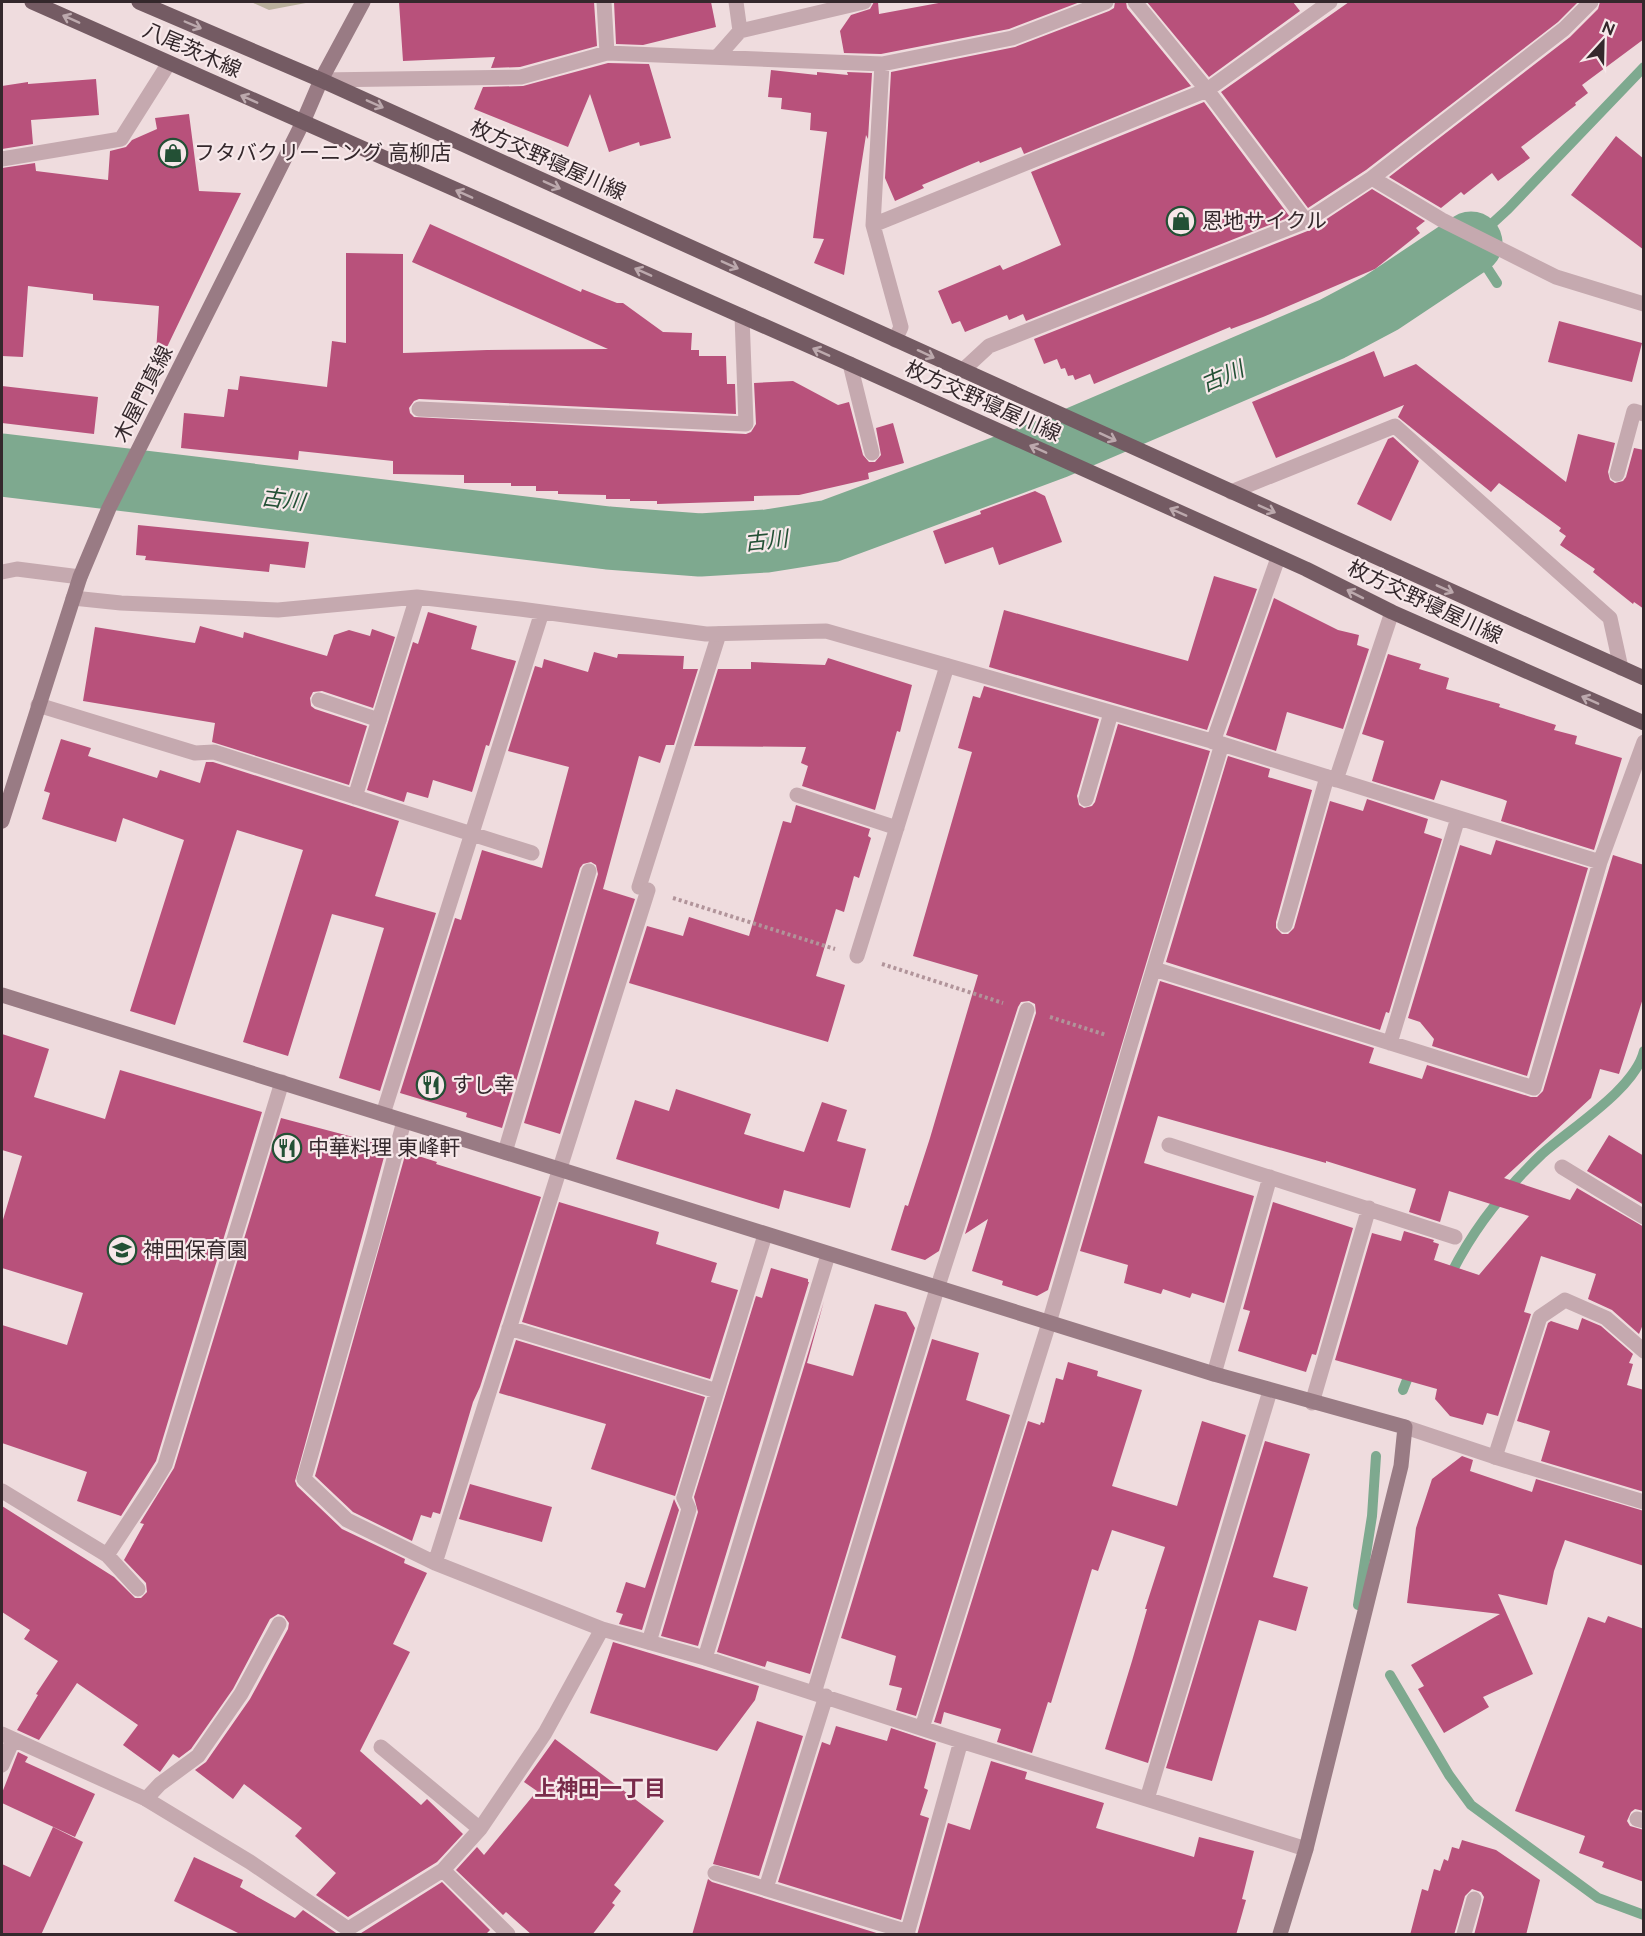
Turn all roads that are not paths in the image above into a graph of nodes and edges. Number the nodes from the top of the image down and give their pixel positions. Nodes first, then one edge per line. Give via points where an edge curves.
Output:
1 (32, 2) edge
2 (140, 2) edge
3 (363, 2) edge
4 (604, 2) edge
5 (736, 2) edge
6 (864, 2) edge
7 (1106, 2) edge
8 (1135, 2) edge
9 (1330, 2) edge
10 (1591, 2) edge
11 (740, 31) junction
12 (607, 53) junction
13 (718, 56) junction
14 (169, 63) junction
15 (882, 64) junction
16 (321, 80) junction
17 (1207, 90) junction
18 (303, 122) junction
19 (2, 159) edge
20 (1372, 178) junction
21 (1306, 221) junction
22 (873, 225) junction
23 (1644, 304) edge
24 (742, 316) junction
25 (895, 339) junction
26 (850, 364) junction
27 (962, 371) junction
28 (419, 409) dead end
29 (1644, 414) edge
30 (872, 453) dead end
31 (1617, 474) dead end
32 (1231, 492) junction
33 (1278, 558) junction
34 (2, 572) edge
35 (80, 577) junction
36 (417, 597) junction
37 (73, 598) junction
38 (542, 612) junction
39 (1392, 612) junction
40 (719, 634) junction
41 (947, 666) junction
42 (1621, 668) junction
43 (1644, 678) edge
44 (319, 700) dead end
45 (38, 705) junction
46 (1111, 713) junction
47 (379, 720) junction
48 (1644, 723) edge
49 (1644, 742) edge
50 (1218, 743) junction
51 (1331, 778) junction
52 (797, 795) dead end
53 (355, 798) junction
54 (1086, 799) dead end
55 (1458, 818) junction
56 (2, 821) edge
57 (897, 828) junction
58 (472, 834) junction
59 (532, 853) dead end
60 (1600, 862) junction
61 (589, 871) dead end
62 (1285, 925) dead end
63 (857, 956) dead end
64 (1154, 969) junction
65 (2, 995) edge
66 (1027, 1010) dead end
67 (1390, 1042) junction
68 (282, 1082) junction
69 (383, 1114) junction
70 (404, 1121) junction
71 (1169, 1145) dead end
72 (505, 1152) junction
73 (1562, 1167) dead end
74 (559, 1169) junction
75 (1270, 1177) junction
76 (1369, 1208) junction
77 (1644, 1218) edge
78 (765, 1235) junction
79 (1455, 1237) dead end
80 (828, 1255) junction
81 (937, 1289) junction
82 (1049, 1323) junction
83 (509, 1328) junction
84 (1644, 1351) edge
85 (1214, 1374) junction
86 (717, 1391) junction
87 (1270, 1391) junction
88 (1312, 1403) junction
89 (1405, 1427) junction
90 (1496, 1457) junction
91 (2, 1491) edge
92 (1644, 1502) edge
93 (106, 1555) junction
94 (435, 1563) junction
95 (138, 1589) dead end
96 (279, 1624) dead end
97 (602, 1629) junction
98 (649, 1642) junction
99 (705, 1658) junction
100 (820, 1694) junction
101 (922, 1728) junction
102 (7, 1737) edge
103 (962, 1741) junction
104 (381, 1747) dead end
105 (2, 1765) edge
106 (146, 1799) junction
107 (1147, 1799) junction
108 (480, 1829) junction
109 (1306, 1849) junction
110 (442, 1870) junction
111 (715, 1873) dead end
112 (766, 1888) junction
113 (1474, 1899) dead end
114 (350, 1932) edge
115 (907, 1933) edge
116 (508, 1935) edge
117 (1280, 1935) edge
118 (1464, 1935) edge

14 -> 1 main road, 八尾茨木線
2 -> 16 main road, 八尾茨木線
3 - 16 street, 木屋門真線
4 - 12 street
5 - 11 street
6 - 11 street
7 - 15 street via 1012,38
8 - 17 street
9 - 17 street
10 - 20 street via 1564,29
11 - 13 street
12 - 13 street
12 - 16 street via 522,77
13 - 15 street
18 -> 14 main road, 八尾茨木線
14 - 19 street via 121,139
15 - 22 street
16 - 18 street, 木屋門真線
16 -> 25 main road, 枚方交野寝屋川線
17 - 21 street
17 - 22 street
24 -> 18 main road, 枚方交野寝屋川線
18 - 35 street, 木屋門真線 via 109,508
20 - 21 street
20 - 23 street via 1442,220 1556,277
21 - 27 street via 989,346
22 - 25 street via 901,327
26 -> 24 main road, 枚方交野寝屋川線
24 - 28 street via 746,424
25 -> 27 main road, 枚方交野寝屋川線
26 - 30 street
33 -> 26 main road, 枚方交野寝屋川線
27 -> 32 main road, 枚方交野寝屋川線
29 - 31 street via 1634,411
32 -> 42 main road, 枚方交野寝屋川線
32 - 42 street via 1395,426 1610,618
39 -> 33 main road, 枚方交野寝屋川線
33 - 50 street
34 - 35 street via 17,569
35 - 37 street, 木屋門真線
36 - 37 street via 278,610
36 - 38 street
36 - 47 street
37 - 45 street, 木屋門真線
38 - 40 street
38 - 58 street
48 -> 39 main road, 枚方交野寝屋川線
39 - 51 street
40 - 41 street via 826,631
40 - 74 street
41 - 46 street
41 - 57 street
42 - 43 main road, 枚方交野寝屋川線
44 - 47 street
45 - 53 street via 195,753 214,752
45 - 56 street, 木屋門真線
46 - 50 street
46 - 54 street
47 - 53 street
49 - 60 street
50 - 51 street
50 - 64 street
51 - 55 street
51 - 62 street
52 - 57 street
53 - 58 street
55 - 60 street
55 - 67 street
57 - 63 street
58 - 59 street
58 - 69 street
60 - 67 street via 1534,1088
61 - 72 street
64 - 67 street
64 - 82 street
65 - 68 street
66 - 81 street
68 - 69 street
68 - 93 street via 165,1465
69 - 70 street
70 - 72 street
70 - 94 street via 304,1479 347,1520
71 - 75 street
72 - 74 street
73 - 77 street
74 - 78 street
74 - 83 street
75 - 76 street
75 - 85 street
76 - 79 street
76 - 88 street
78 - 80 street
78 - 86 street
80 - 81 street
80 - 99 street
81 - 82 street
81 - 100 street
82 - 85 street
82 - 101 street
83 - 86 street
83 - 94 street
84 - 90 street via 1606,1318 1565,1300 1540,1317
85 - 87 street
86 - 98 street via 684,1498 688,1509
87 - 88 street
87 - 107 street
88 - 89 street
89 - 90 street
89 - 109 street via 1401,1466
90 - 92 street
91 - 93 street
93 - 95 street
94 - 97 street
96 - 106 street via 241,1695 198,1756
97 - 98 street
97 - 108 street via 545,1733
98 - 99 street
99 - 100 street
100 - 101 street
100 - 112 street
101 - 103 street
102 - 105 street
102 - 106 street
103 - 107 street
103 - 115 street
104 - 108 street
106 - 114 street via 250,1862
107 - 109 street
108 - 110 street
109 - 117 street
110 - 114 street
110 - 116 street
111 - 112 street
112 - 115 street
113 - 118 street

